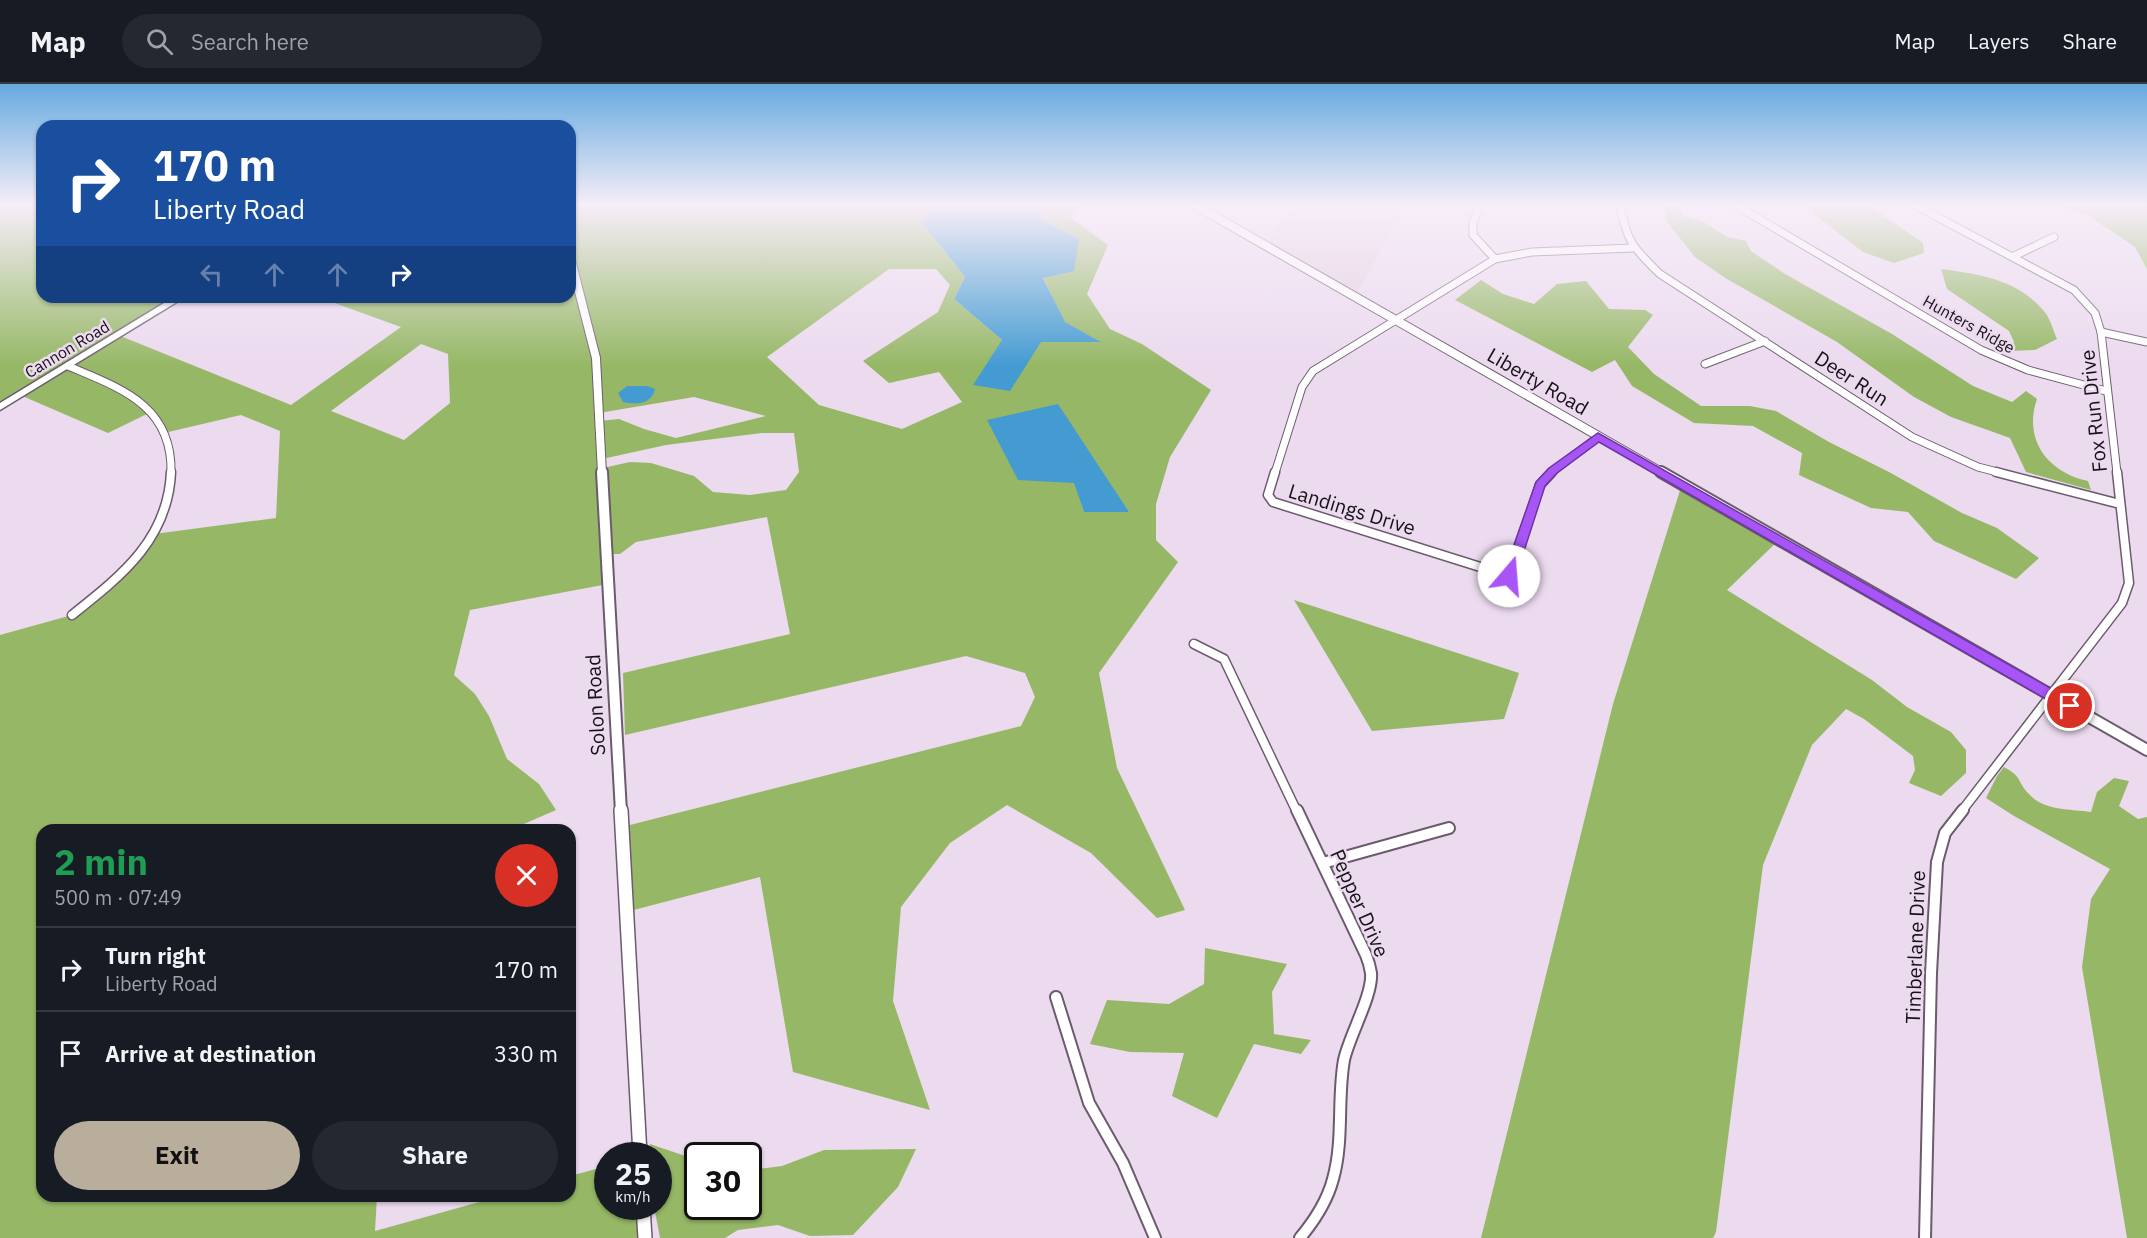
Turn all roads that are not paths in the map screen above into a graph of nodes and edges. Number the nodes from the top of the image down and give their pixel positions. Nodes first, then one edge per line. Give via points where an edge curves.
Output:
1 (1286, 258) edge
2 (1501, 258) edge
3 (1643, 258) edge
4 (1825, 258) edge
5 (2017, 258) edge
6 (1495, 259) joint
7 (576, 280) edge
8 (170, 303) edge
9 (1393, 320) junction
10 (2102, 332) junction
11 (1765, 341) junction
12 (2147, 342) edge
13 (1705, 364) dead end
14 (68, 366) junction
15 (2106, 391) junction
16 (0, 407) edge
17 (1598, 437) junction
18 (2120, 504) junction
19 (72, 615) dead end
20 (1194, 644) dead end
21 (2050, 695) junction
22 (2147, 750) edge
23 (1449, 828) dead end
24 (1323, 862) junction
25 (1056, 997) dead end
26 (639, 1142) edge
27 (644, 1220) edge
28 (645, 1238) edge
29 (1155, 1238) edge
30 (1300, 1238) edge
31 (1925, 1238) edge

1 - 9 street, Liberty Road
2 - 6 street
3 - 11 street, Deer Run via 1660,274
4 - 15 street, Hunters Ridge via 1981,350 2028,370
5 - 10 street, Fox Run Drive via 2074,290 2095,314
6 - 9 street
7 - 26 street, Solon Road via 596,358
8 - 14 main road, Cannon Road
9 - 17 street, Liberty Road
9 - 17 street, Landings Drive via 1307,378 1268,495 1274,502 1509,576 1540,485
10 - 12 street
10 - 15 street, Fox Run Drive
11 - 13 street
11 - 18 street, Deer Run via 1943,453 1978,467
14 - 16 main road, Cannon Road
14 - 19 street via 134,397 151,412 170,444 172,482 162,521 147,547 123,574
15 - 18 street, Fox Run Drive
17 - 21 street, Liberty Road
18 - 21 street, Fox Run Drive via 2129,583 2122,603
20 - 24 street, Pepper Drive via 1224,659
21 - 22 street, Liberty Road
21 - 31 street, Timberlane Drive via 1945,833 1940,846 1931,973
23 - 24 street
24 - 30 street, Pepper Drive via 1371,973 1343,1067 1338,1161 1330,1194
25 - 29 street via 1089,1103 1123,1163
27 - 28 street

